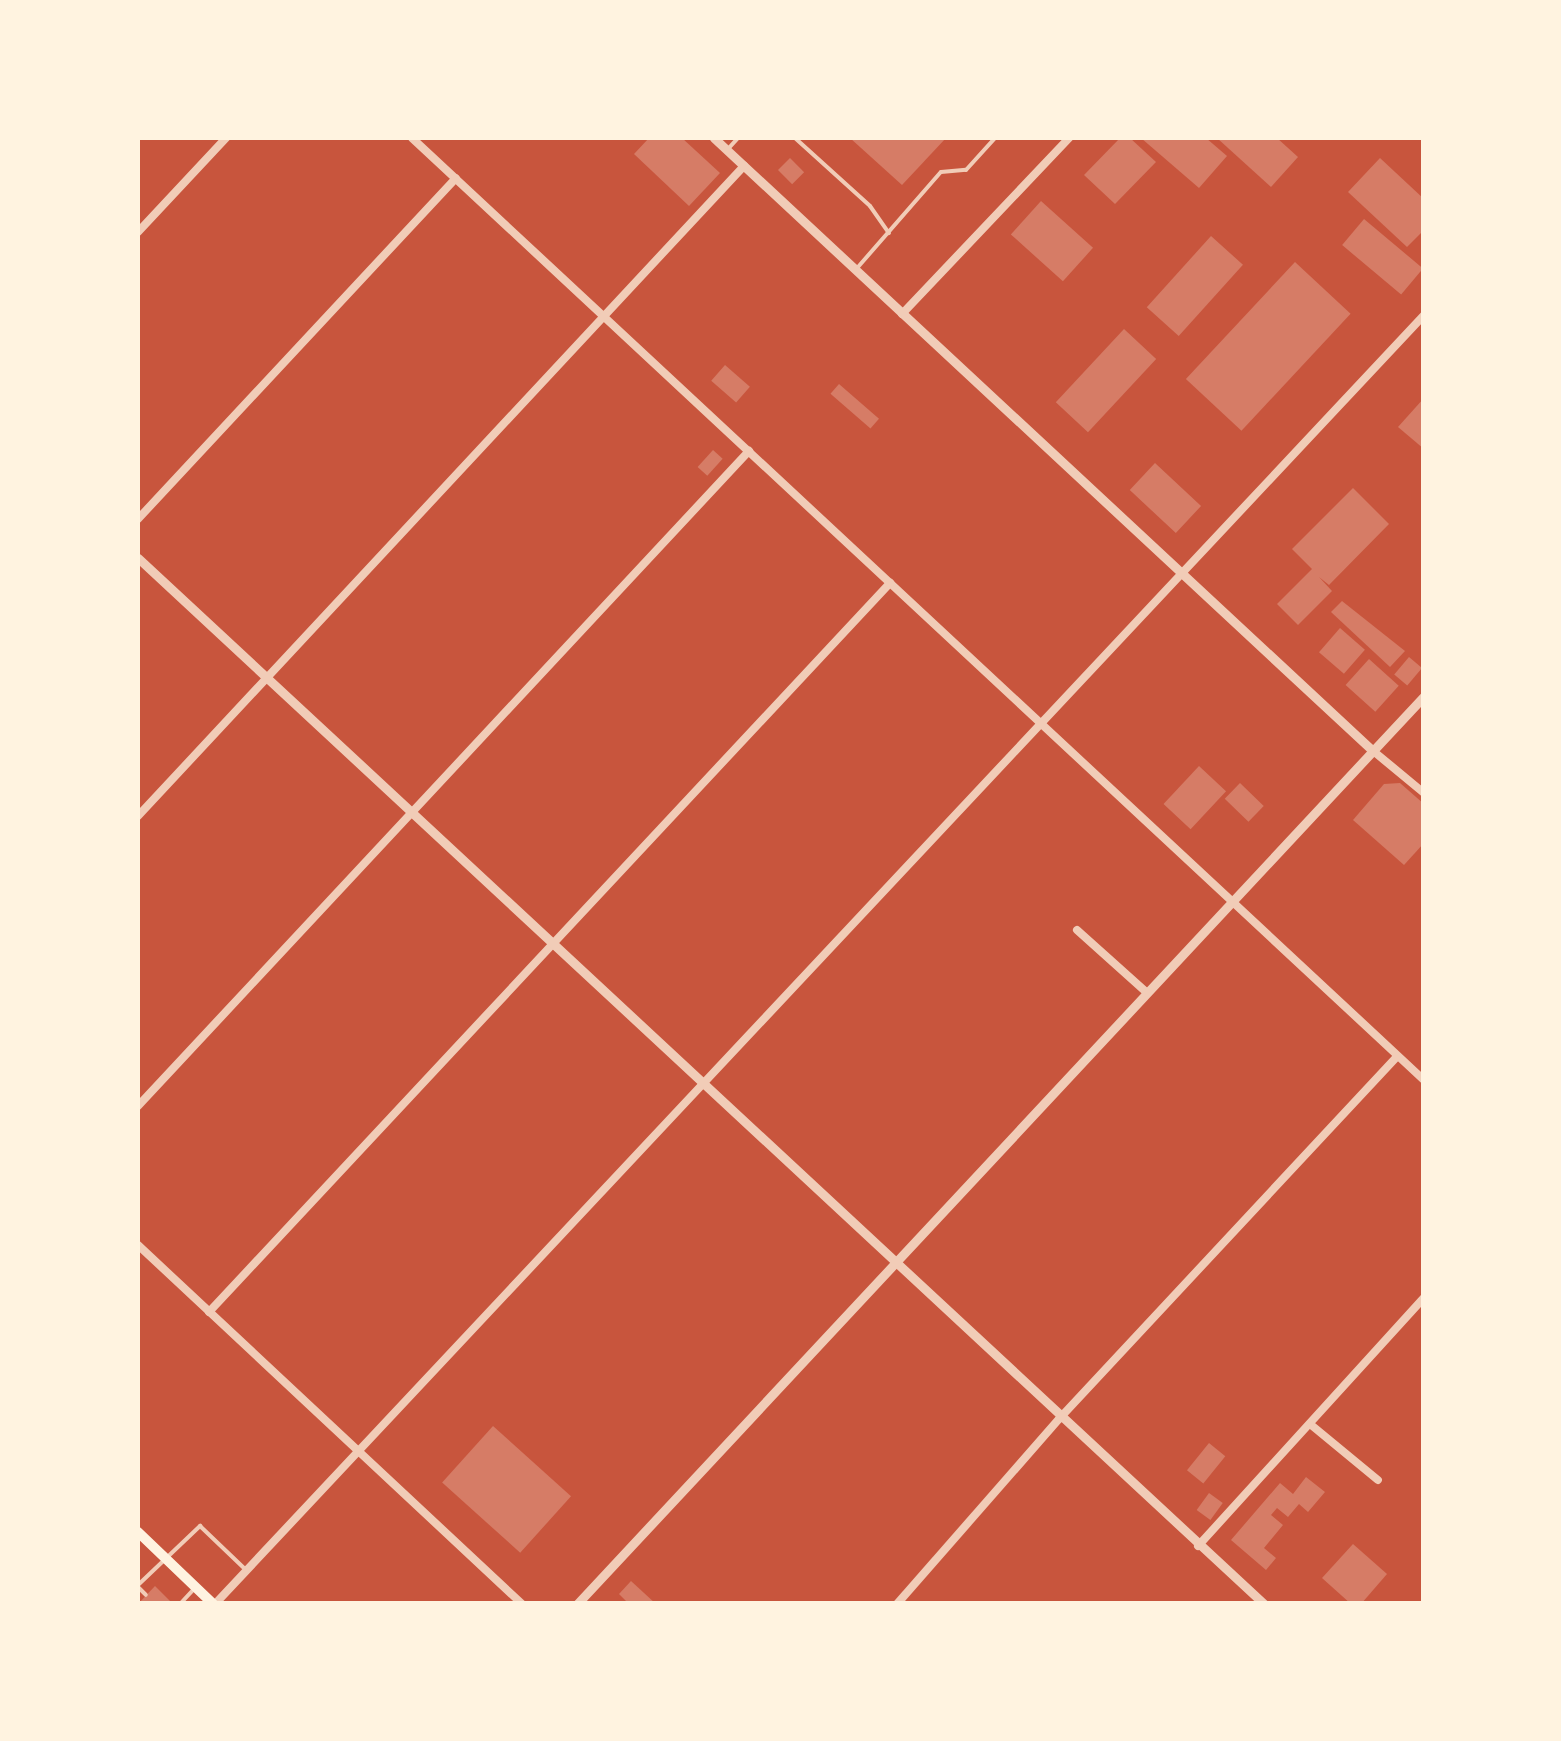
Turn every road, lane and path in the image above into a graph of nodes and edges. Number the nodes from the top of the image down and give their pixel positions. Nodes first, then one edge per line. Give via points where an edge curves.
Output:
1 (226, 138) edge
2 (412, 138) edge
3 (714, 138) edge
4 (738, 138) edge
5 (795, 138) edge
6 (995, 138) edge
7 (1069, 138) edge
8 (727, 150) junction
9 (744, 166) junction
10 (456, 178) junction
11 (138, 232) edge
12 (889, 233) junction
13 (855, 271) junction
14 (902, 314) junction
15 (1424, 315) edge
16 (604, 316) junction
17 (749, 451) junction
18 (138, 520) edge
19 (138, 558) edge
20 (1180, 574) junction
21 (890, 583) junction
22 (265, 678) junction
23 (1424, 696) edge
24 (1041, 723) junction
25 (1372, 750) junction
26 (1424, 793) edge
27 (410, 813) junction
28 (138, 816) edge
29 (1229, 901) junction
30 (1077, 930) dead end
31 (552, 946) junction
32 (1146, 991) junction
33 (1397, 1057) junction
34 (1424, 1080) edge
35 (701, 1085) junction
36 (138, 1106) edge
37 (138, 1245) edge
38 (892, 1264) junction
39 (1422, 1303) edge
40 (210, 1312) junction
41 (1059, 1419) junction
42 (1310, 1424) junction
43 (357, 1450) junction
44 (1378, 1480) dead end
45 (138, 1532) edge
46 (1198, 1546) junction
47 (164, 1558) junction
48 (246, 1570) junction
49 (138, 1586) edge
50 (196, 1587) junction
51 (146, 1595) dead end
52 (180, 1604) edge
53 (214, 1604) edge
54 (522, 1604) edge
55 (577, 1604) edge
56 (897, 1604) edge
57 (1264, 1604) edge

1 - 11 street
2 - 10 street
3 - 8 street
4 - 8 lane
5 - 12 lane via 870,206
6 - 12 lane via 966,170 941,172
7 - 14 street
8 - 9 street
9 - 13 street
9 - 16 street
10 - 16 street
10 - 18 street
12 - 13 lane
13 - 14 street
14 - 20 street
15 - 20 street
16 - 17 street
16 - 22 street
17 - 21 street
17 - 27 street
19 - 22 street
20 - 24 street
20 - 25 street
21 - 24 street
21 - 31 street
22 - 27 street
22 - 28 street
23 - 25 street
24 - 29 street
24 - 35 street
25 - 26 street
25 - 29 street
27 - 31 street
27 - 36 street
29 - 32 street
29 - 33 street
30 - 32 street
31 - 35 street
31 - 40 street
32 - 38 street
33 - 34 street
33 - 41 street
35 - 38 street
35 - 43 street
37 - 40 street
38 - 41 street
38 - 55 street
39 - 42 street
40 - 43 street
41 - 46 street
41 - 56 street
42 - 44 street
42 - 46 street
43 - 48 street
43 - 54 street
45 - 47 main road
46 - 57 street
47 - 48 lane via 200,1526
47 - 49 lane
47 - 50 main road
48 - 53 street
49 - 51 lane
50 - 52 lane
50 - 53 main road

